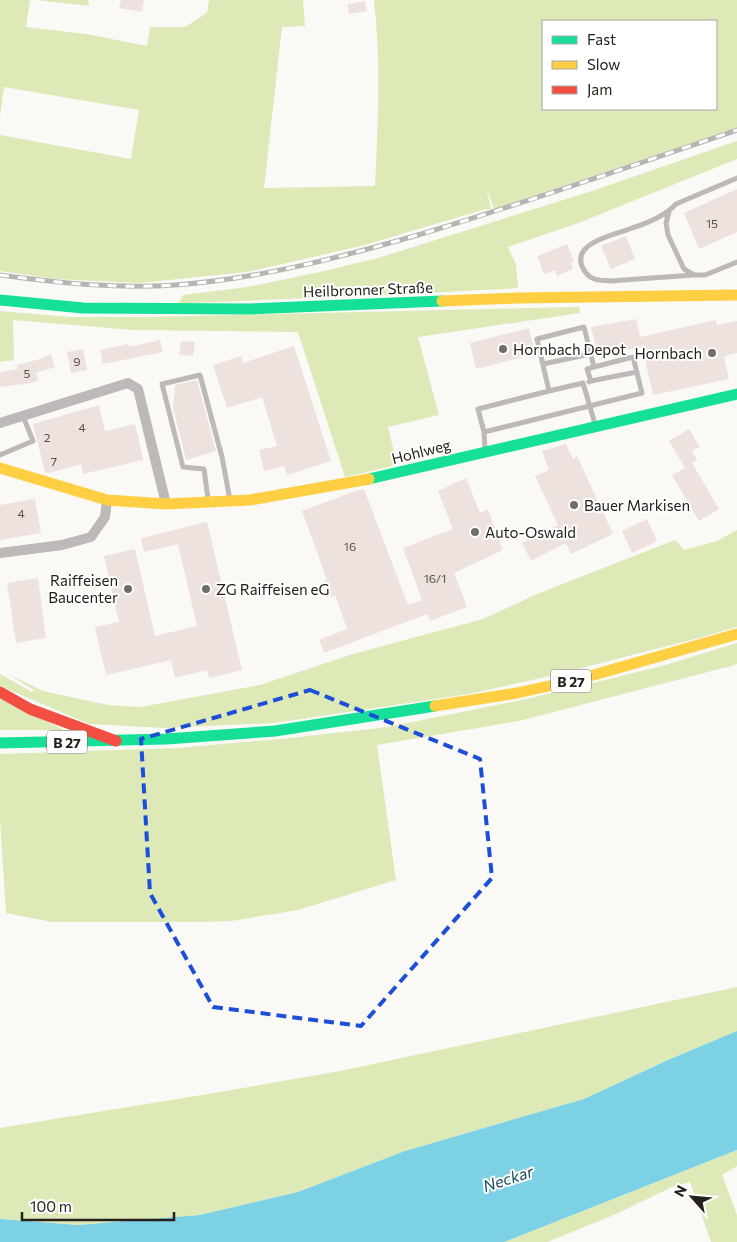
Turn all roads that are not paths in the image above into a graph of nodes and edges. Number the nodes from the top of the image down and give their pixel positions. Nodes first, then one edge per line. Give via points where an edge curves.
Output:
1 (737, 178) edge
2 (669, 212) junction
3 (737, 262) edge
4 (694, 275) junction
5 (737, 295) edge
6 (0, 300) edge
7 (590, 354) junction
8 (543, 364) junction
9 (594, 367) junction
10 (637, 372) junction
11 (591, 381) junction
12 (583, 383) junction
13 (550, 391) junction
14 (737, 394) edge
15 (588, 406) junction
16 (23, 416) junction
17 (0, 423) edge
18 (596, 426) junction
19 (484, 432) junction
20 (485, 451) junction
21 (0, 455) edge
22 (0, 468) edge
23 (107, 500) junction
24 (230, 501) junction
25 (209, 503) junction
26 (166, 504) junction
27 (0, 553) edge
28 (737, 634) edge
29 (0, 692) edge
30 (116, 741) junction
31 (0, 743) edge

1 - 2 lane via 676,204
2 - 4 lane via 666,223 668,235 684,269
2 - 4 lane via 597,240 586,248 581,258 582,266 587,275 597,280
3 - 4 lane via 705,275
5 - 6 main road, Heilbronner Straße via 518,298 249,309 83,308
7 - 8 lane
7 - 8 lane via 584,327 537,339
7 - 9 lane
8 - 13 lane
9 - 10 lane via 633,357
9 - 11 lane via 587,369
10 - 11 lane
10 - 15 lane via 642,393
11 - 12 lane
12 - 13 lane
12 - 15 lane
13 - 19 lane via 478,408
14 - 18 main road, Hohlweg
15 - 18 lane
15 - 19 lane
16 - 17 street
16 - 21 lane via 32,441
16 - 26 street via 128,383 138,389
18 - 20 main road, Hohlweg
19 - 20 lane
20 - 24 main road, Hohlweg via 369,479
22 - 23 main road, Hohlweg
23 - 26 main road, Hohlweg
23 - 27 street via 104,517 91,538
24 - 25 main road, Hohlweg
24 - 25 lane via 200,375 162,384 183,467 204,469
25 - 26 main road, Hohlweg
28 - 30 main road, B 27 via 576,680 459,704 275,730
29 - 30 main road via 30,709
30 - 31 main road, B 27

